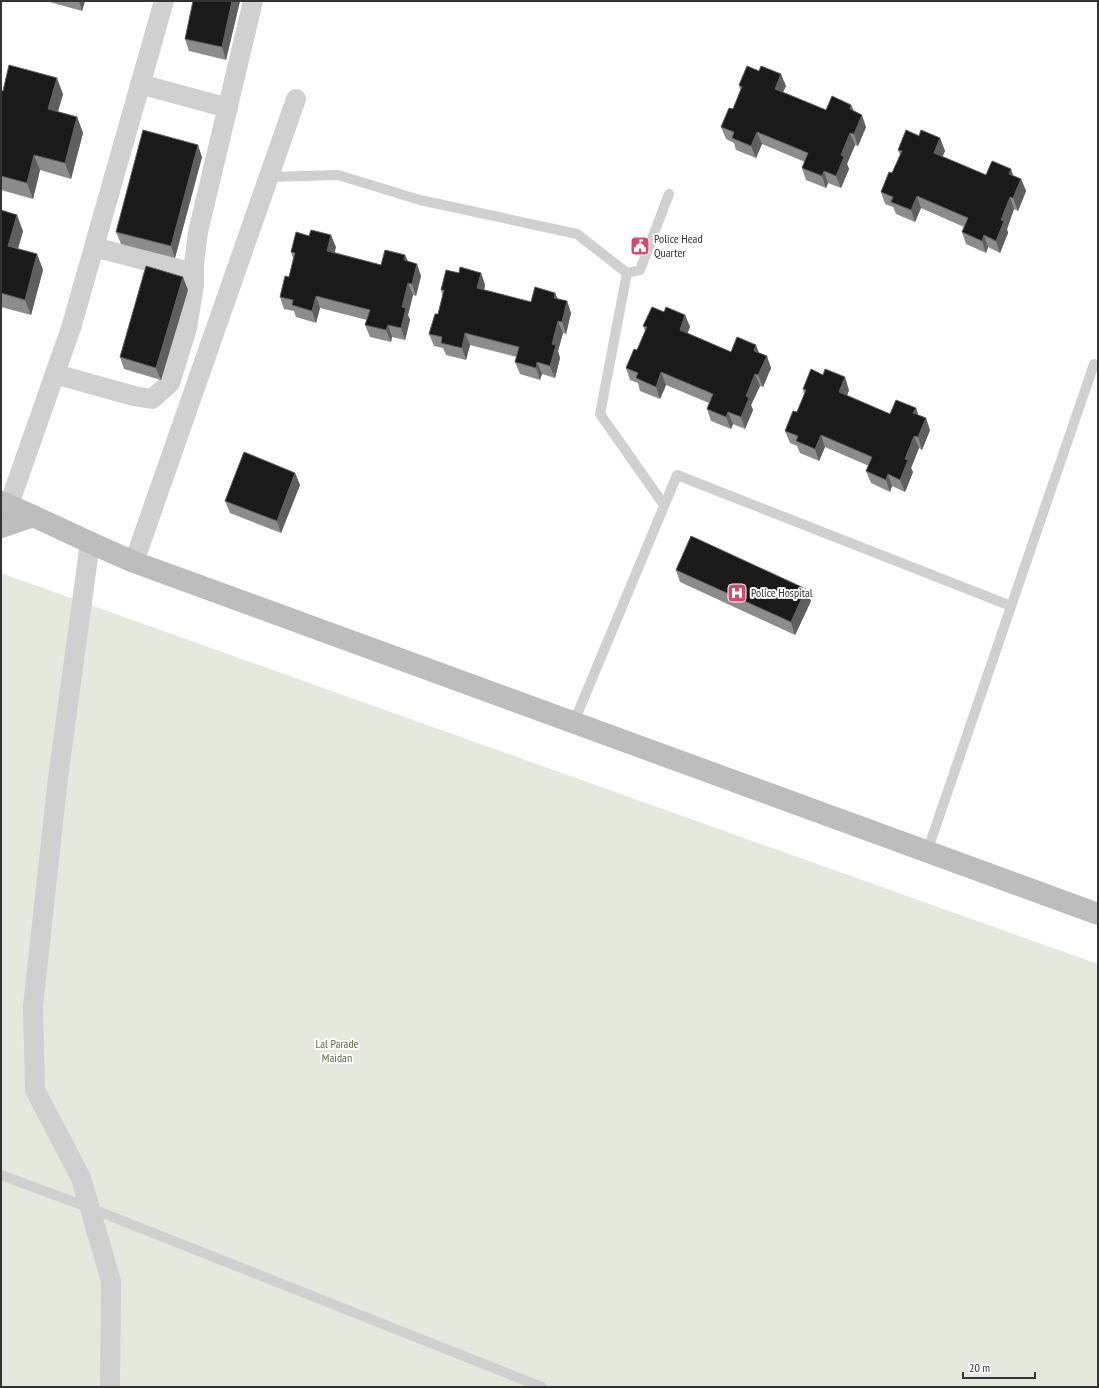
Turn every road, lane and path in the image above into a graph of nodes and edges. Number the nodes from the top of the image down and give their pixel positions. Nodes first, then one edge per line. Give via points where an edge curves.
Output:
1 (164, 1) edge
2 (253, 1) edge
3 (140, 84) junction
4 (296, 99) dead end
5 (228, 108) junction
6 (269, 177) junction
7 (669, 194) dead end
8 (94, 247) junction
9 (194, 273) junction
10 (627, 273) junction
11 (1094, 364) dead end
12 (55, 374) junction
13 (4, 495) edge
14 (664, 505) junction
15 (33, 516) junction
16 (1, 528) edge
17 (90, 543) junction
18 (134, 562) junction
19 (1012, 606) junction
20 (574, 722) junction
21 (927, 852) junction
22 (1098, 914) edge
23 (1, 1175) edge
24 (90, 1208) junction
25 (110, 1387) edge
26 (542, 1387) edge

1 - 3 street
2 - 5 street
3 - 5 street
3 - 8 street via 134,136
4 - 6 street
5 - 9 street via 209,155
6 - 10 lane via 338,175 420,200 577,234
6 - 18 street
7 - 10 lane via 640,270
8 - 9 street
8 - 12 street
9 - 12 street via 187,328 170,383 152,399
10 - 14 lane via 600,414
11 - 19 lane
12 - 13 street
13 - 15 main road
14 - 19 lane via 677,475
14 - 20 lane
15 - 16 main road
15 - 17 main road
17 - 18 main road
17 - 24 street via 58,778 33,1006 35,1090 81,1178
18 - 20 main road
19 - 21 lane
20 - 21 main road
21 - 22 main road
23 - 24 lane
24 - 25 street via 111,1281
24 - 26 lane

